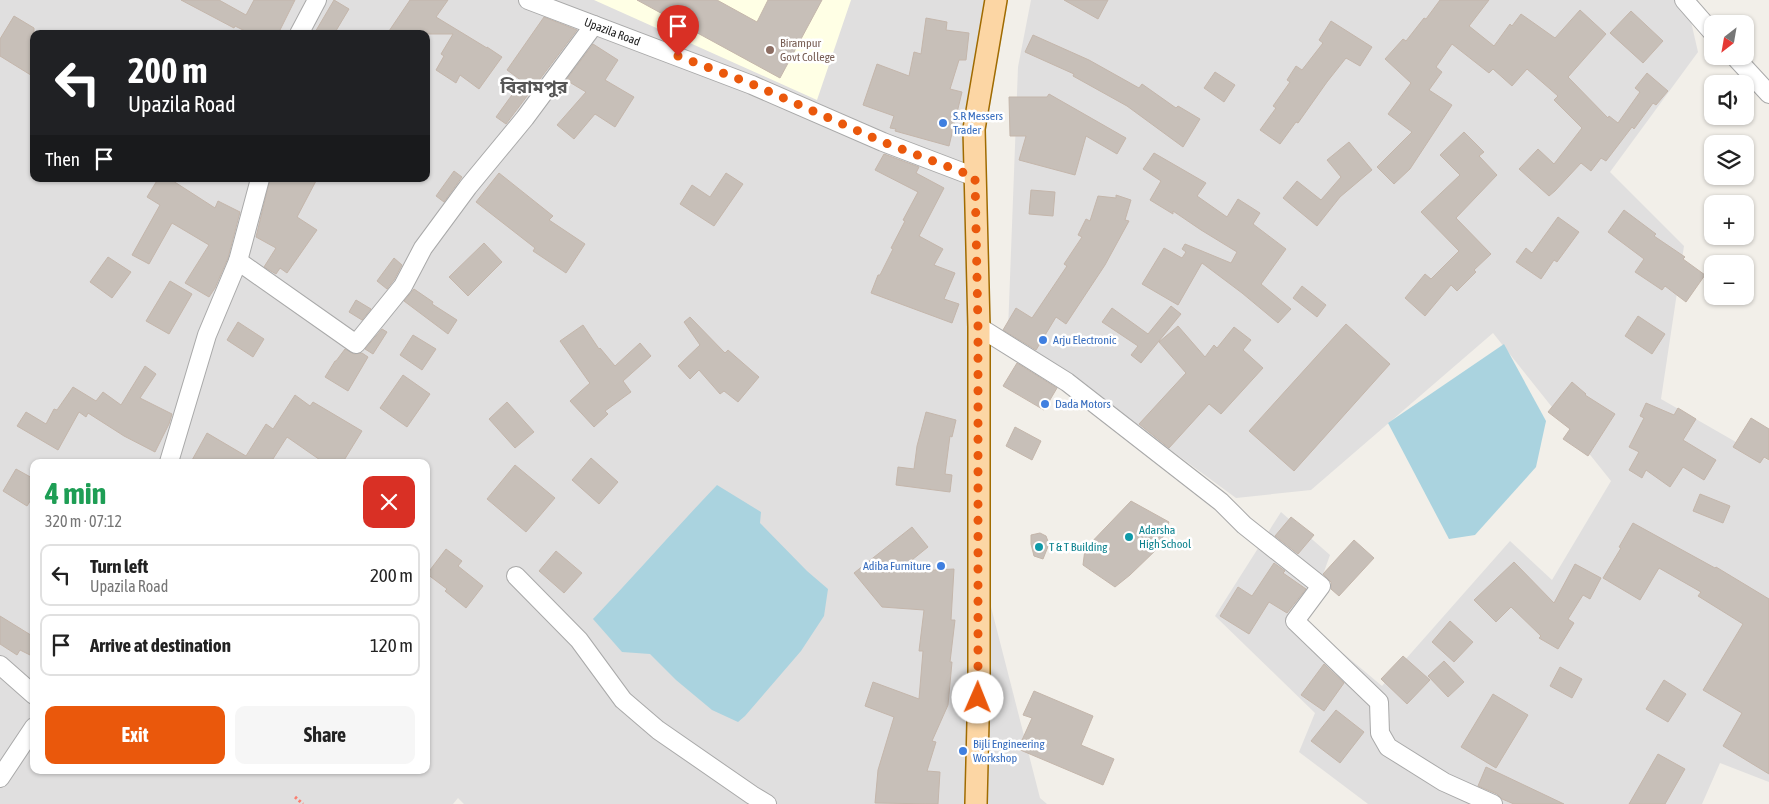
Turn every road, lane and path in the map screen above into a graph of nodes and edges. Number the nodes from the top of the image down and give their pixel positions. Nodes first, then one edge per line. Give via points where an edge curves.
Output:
1 (317, 0) edge
2 (528, 0) edge
3 (996, 0) edge
4 (1684, 0) edge
5 (1704, 23) edge
6 (594, 25) junction
7 (302, 30) edge
8 (1742, 65) edge
9 (1769, 94) edge
10 (975, 177) junction
11 (259, 182) edge
12 (238, 261) junction
13 (978, 327) junction
14 (170, 459) edge
15 (516, 576) dead end
16 (0, 665) edge
17 (30, 691) edge
18 (30, 733) edge
19 (0, 778) edge
20 (295, 797) dead end
21 (303, 804) edge
22 (767, 804) edge
23 (976, 804) edge
24 (1494, 804) edge

1 - 7 street
2 - 6 street, Upazila Road
3 - 10 main road via 974,129
4 - 5 street
6 - 10 street, Upazila Road via 752,84 883,142
6 - 12 street via 525,118 468,187 424,248 403,286 356,344
8 - 9 street
10 - 13 main road
11 - 12 street
12 - 14 street via 207,336
13 - 23 main road
13 - 24 street via 1067,382 1221,502 1244,525 1321,586 1295,621 1379,702 1380,733 1388,746 1444,782
15 - 22 street via 579,640 623,700 658,730
16 - 17 street
18 - 19 street
20 - 21 path

